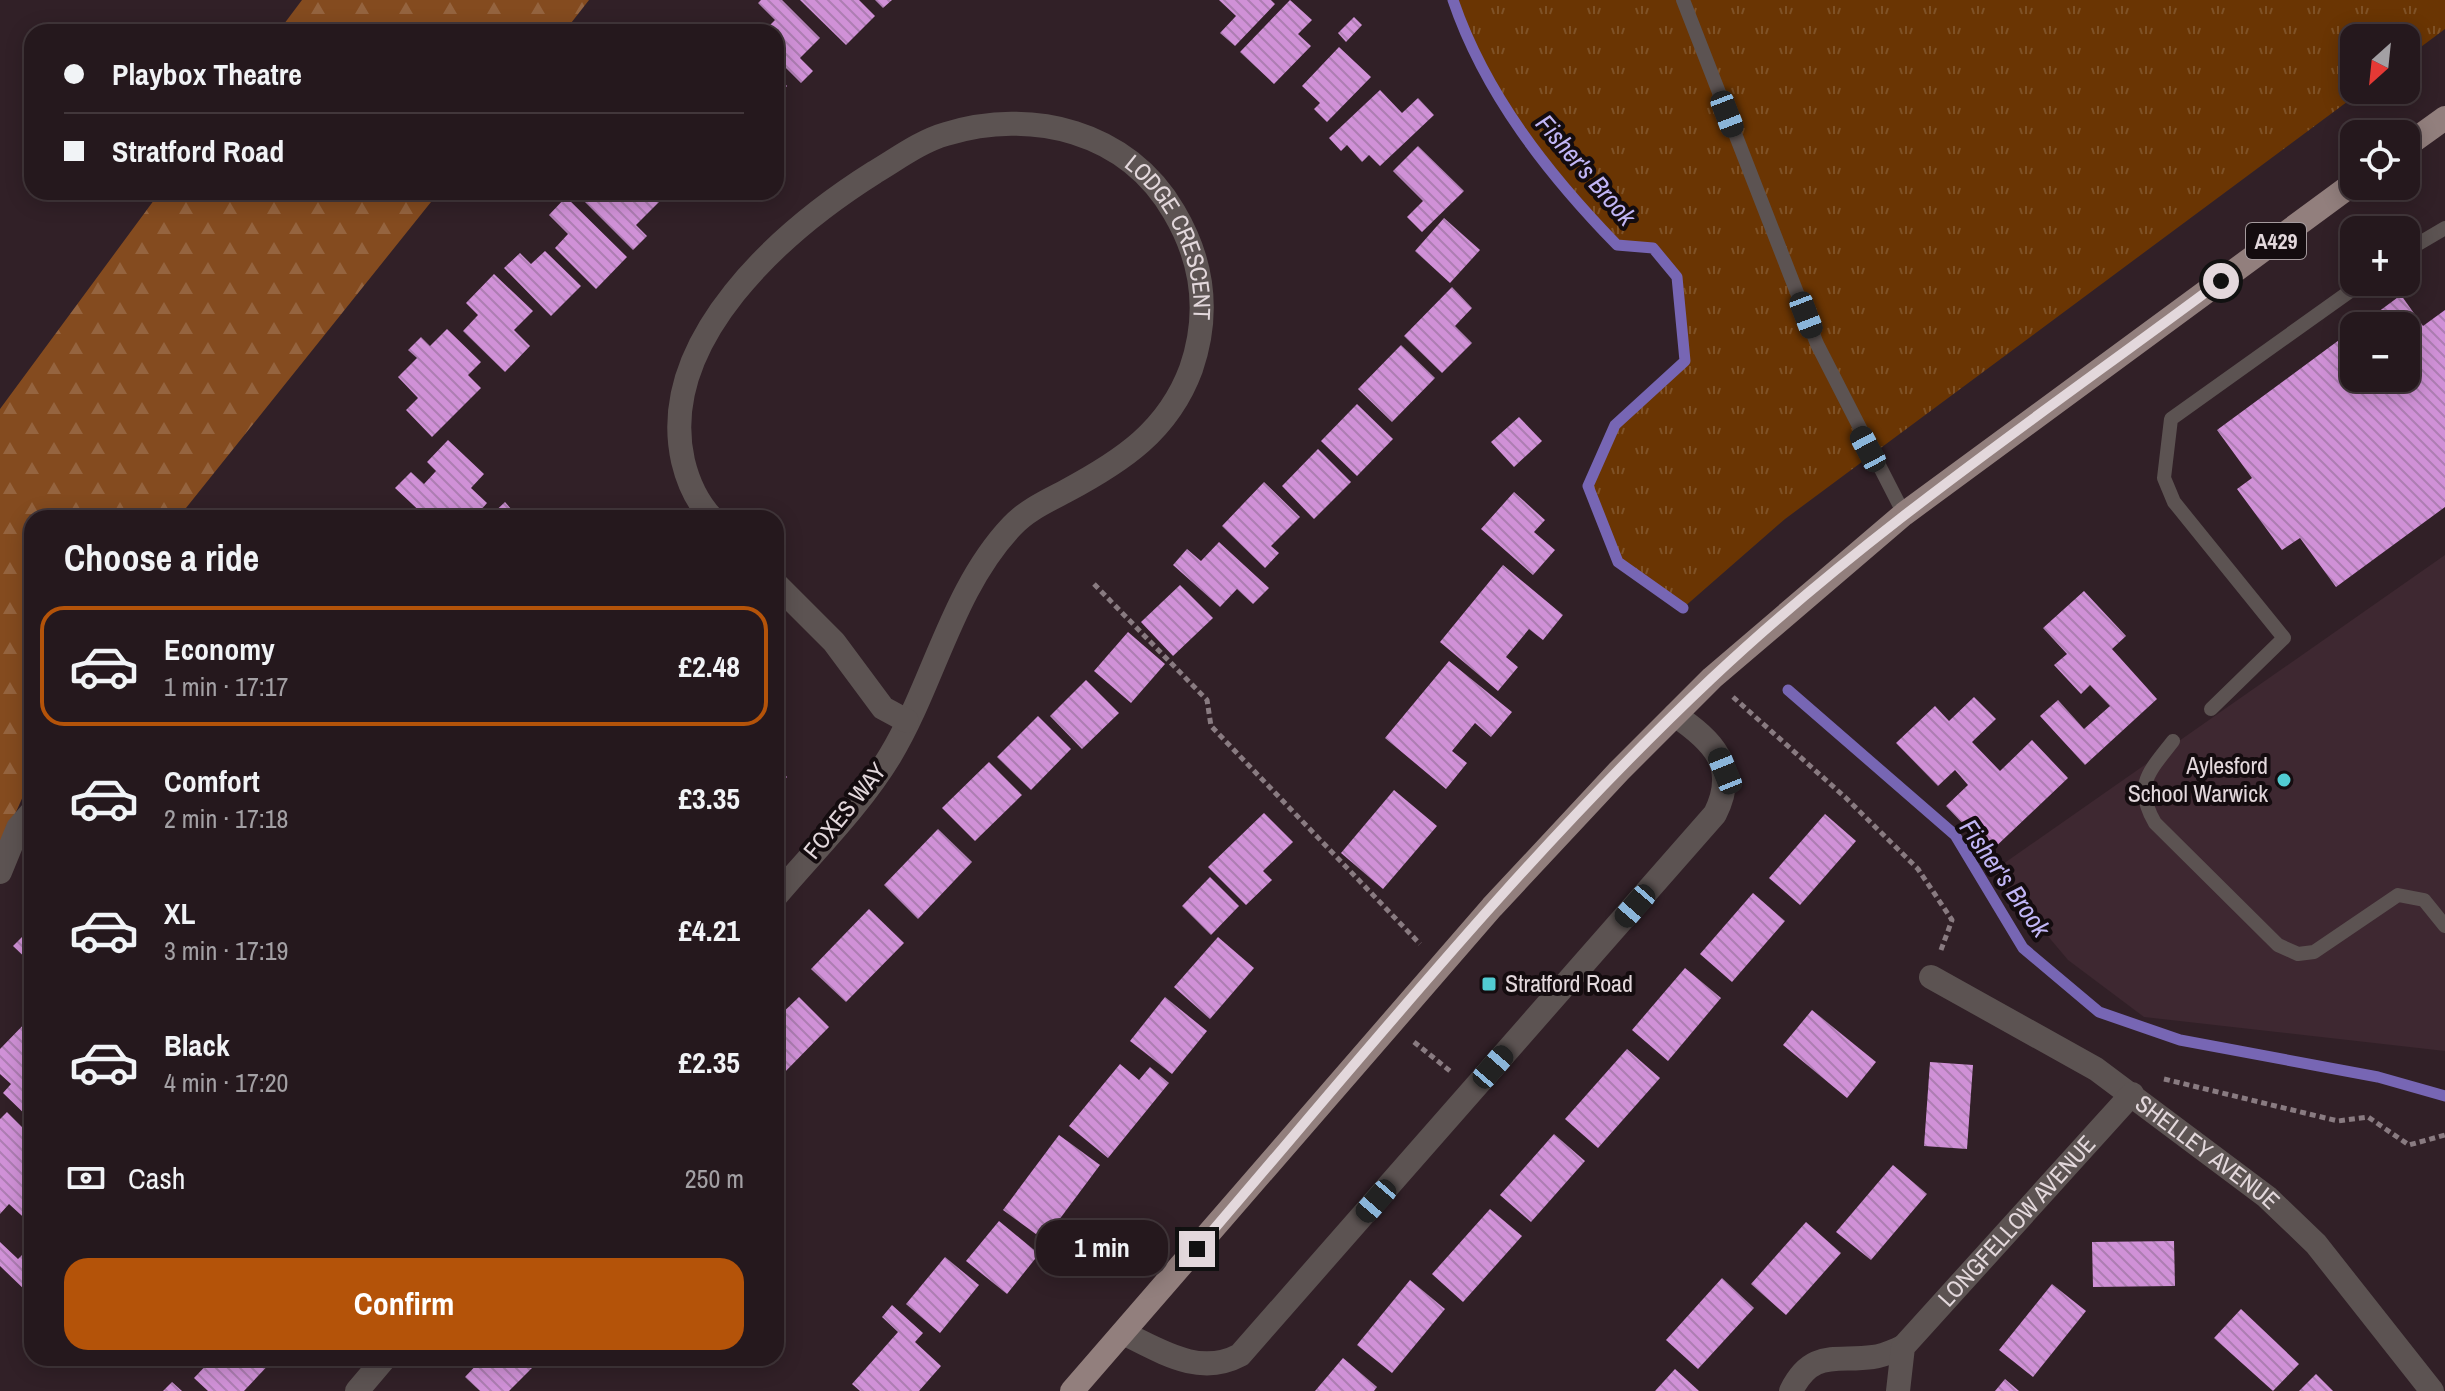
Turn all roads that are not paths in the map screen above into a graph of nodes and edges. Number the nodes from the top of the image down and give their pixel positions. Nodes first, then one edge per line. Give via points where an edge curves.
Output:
1 (1683, 0) edge
2 (2445, 118) edge
3 (2420, 136) edge
4 (2340, 193) edge
5 (2445, 228) edge
6 (2420, 243) edge
7 (2343, 296) edge
8 (707, 510) edge
9 (1904, 514) junction
10 (784, 592) edge
11 (2211, 709) dead end
12 (1675, 715) junction
13 (907, 721) junction
14 (2173, 741) dead end
15 (24, 821) edge
16 (0, 872) edge
17 (784, 887) edge
18 (2445, 926) edge
19 (1931, 977) road end
20 (2132, 1094) junction
21 (1123, 1333) junction
22 (1903, 1347) junction
23 (378, 1366) edge
24 (357, 1391) edge
25 (1072, 1391) edge
26 (1791, 1391) edge
27 (1898, 1391) edge
28 (2432, 1391) edge

1 - 9 lane via 1817,344
2 - 3 main road
4 - 9 main road, A429
5 - 6 lane
7 - 11 lane via 2171,419 2164,478 2174,502 2284,638
8 - 13 street, LODGE CRESCENT via 687,477 678,439 680,400 691,362 737,292 790,235 825,207 918,147 944,134 990,124 1058,126 1119,153 1148,175 1182,226 1202,282 1201,330 1180,394 1148,440 1033,508 997,544 975,578
9 - 12 main road, A429
10 - 13 street via 834,642 883,708
12 - 21 main road, A429 via 1566,827
12 - 21 street via 1717,751 1725,789 1715,814 1240,1355 1222,1365 1203,1366
13 - 17 street, FOXES WAY via 868,787
14 - 18 lane via 2148,773 2144,805 2155,823 2278,945 2298,954 2314,952 2398,895 2424,900
15 - 16 street
19 - 20 street, SHELLEY AVENUE
20 - 22 street, LONGFELLOW AVENUE
20 - 28 street, SHELLEY AVENUE via 2289,1215
21 - 25 main road, A429
22 - 26 street via 1875,1357 1821,1360 1806,1369
22 - 27 street
23 - 24 street

